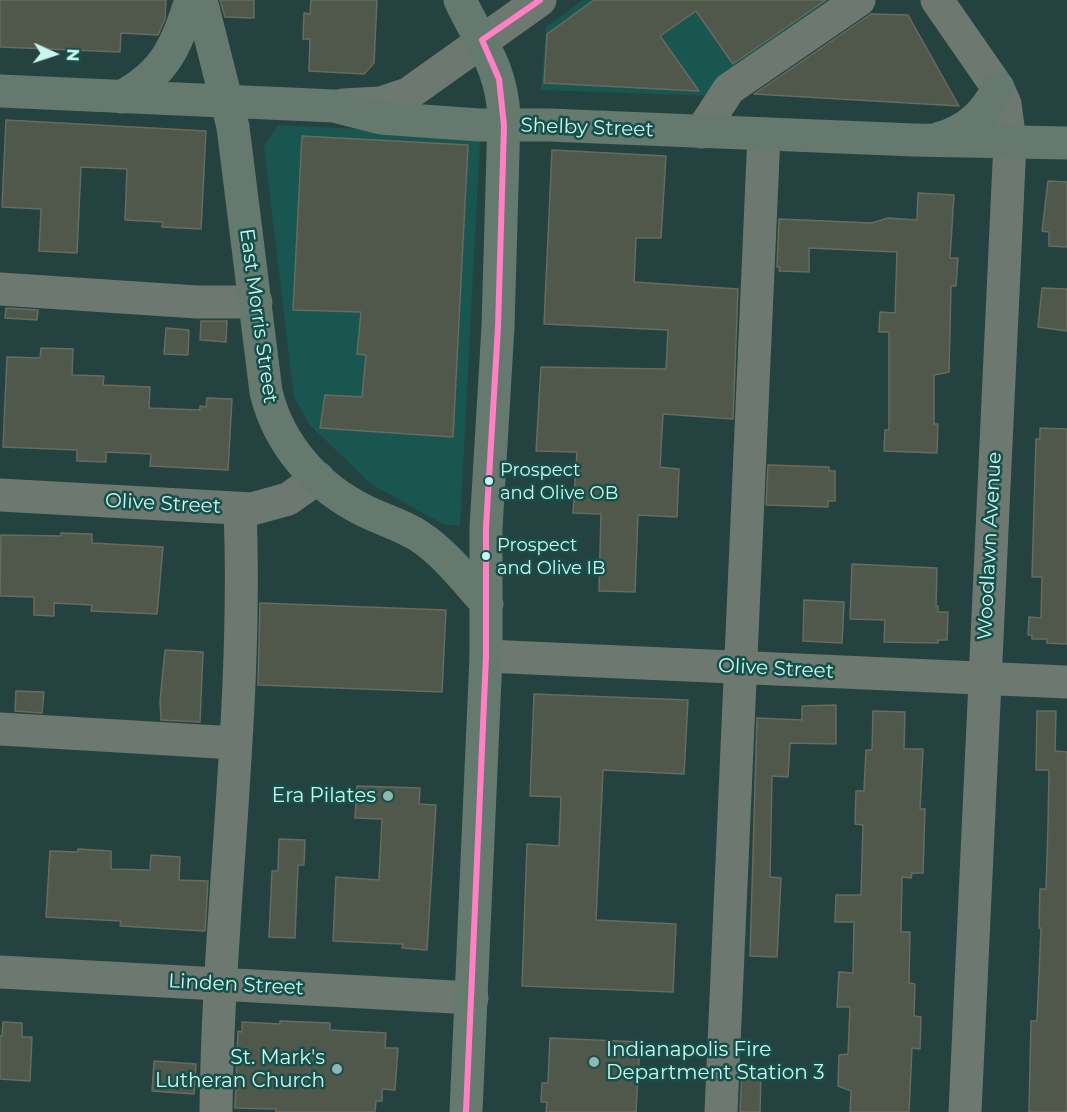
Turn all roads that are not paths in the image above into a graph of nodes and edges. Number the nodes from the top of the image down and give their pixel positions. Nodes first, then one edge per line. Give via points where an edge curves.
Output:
1 (191, 0) edge
2 (201, 0) edge
3 (460, 0) edge
4 (540, 0) edge
5 (859, 0) edge
6 (937, 0) edge
7 (483, 40) junction
8 (998, 88) junction
9 (0, 91) edge
10 (121, 97) junction
11 (228, 102) junction
12 (334, 106) junction
13 (504, 126) junction
14 (701, 132) junction
15 (764, 134) junction
16 (932, 140) junction
17 (1010, 142) junction
18 (1067, 143) edge
19 (0, 289) edge
20 (256, 302) junction
21 (318, 478) junction
22 (0, 495) edge
23 (240, 508) junction
24 (487, 604) junction
25 (486, 656) junction
26 (741, 667) junction
27 (984, 678) junction
28 (1067, 682) edge
29 (0, 729) edge
30 (235, 743) junction
31 (0, 972) edge
32 (222, 984) junction
33 (471, 998) junction
34 (216, 1112) edge
35 (466, 1112) edge
36 (721, 1112) edge
37 (965, 1112) edge

1 - 10 main road via 174,49 160,70
2 - 11 main road, East Morris Street
3 - 7 main road
4 - 7 street
5 - 14 street via 729,89
6 - 8 street, Woodlawn Avenue
7 - 12 street via 408,94 381,103
7 - 13 main road via 500,80
8 - 16 main road via 983,113 970,125 951,136
8 - 17 street, Woodlawn Avenue via 1005,104
9 - 10 main road, Shelby Street
10 - 11 main road, Shelby Street
11 - 12 main road, Shelby Street
11 - 20 main road, East Morris Street
12 - 13 main road, Shelby Street via 381,118
13 - 14 main road, Shelby Street via 549,124
13 - 24 main road via 486,528
14 - 15 main road, Shelby Street
15 - 16 main road, Shelby Street
15 - 26 street
16 - 17 main road, Shelby Street
17 - 18 main road, Shelby Street
17 - 27 street, Woodlawn Avenue
19 - 20 street
20 - 21 main road, East Morris Street via 272,414 294,454
21 - 23 street, Olive Street via 288,500 259,508
21 - 24 main road, East Morris Street via 351,503 420,537
22 - 23 street, Olive Street
23 - 30 street
24 - 25 main road
25 - 26 street, Olive Street
25 - 33 main road
26 - 27 street, Olive Street
26 - 36 street
27 - 28 street, Olive Street
27 - 37 street, Woodlawn Avenue
29 - 30 street
30 - 32 street
31 - 32 street, Linden Street
32 - 33 street, Linden Street
32 - 34 street
33 - 35 main road

